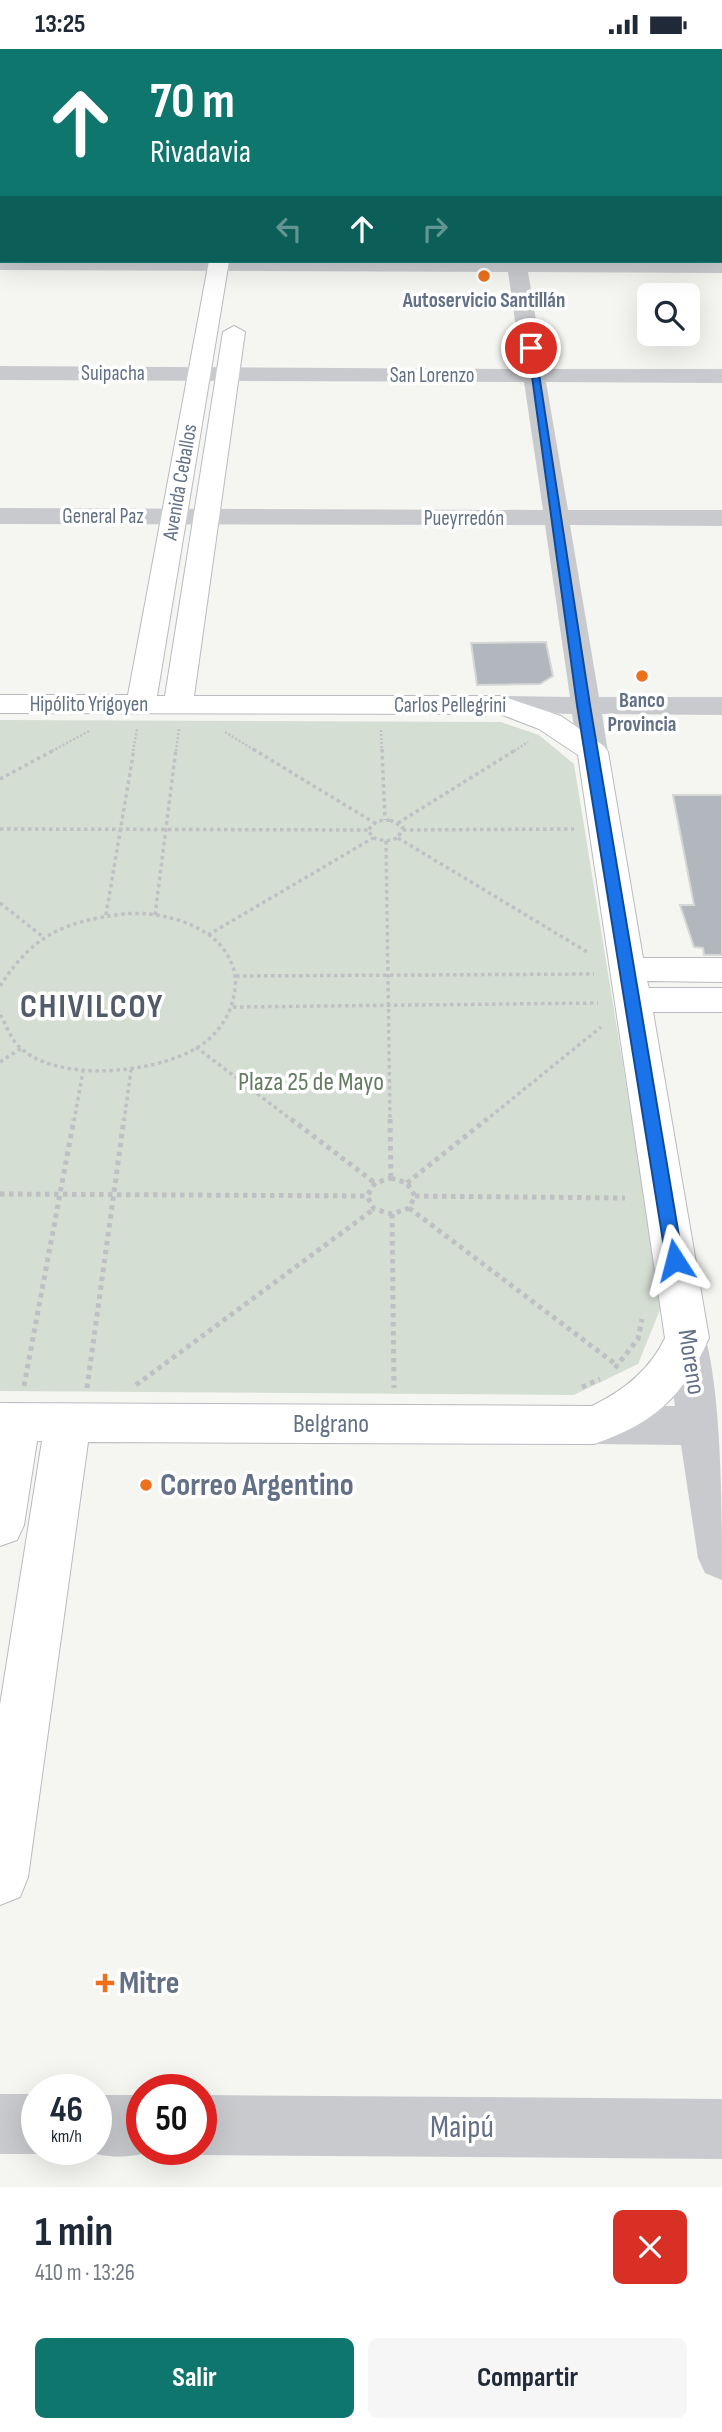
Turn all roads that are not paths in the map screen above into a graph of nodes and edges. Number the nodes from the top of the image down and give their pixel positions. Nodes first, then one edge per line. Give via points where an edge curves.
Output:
1 (219, 263) edge
2 (246, 263) edge
3 (516, 263) edge
4 (0, 264) edge
5 (722, 267) edge
6 (0, 373) edge
7 (200, 373) junction
8 (227, 374) junction
9 (536, 376) junction
10 (722, 376) edge
11 (0, 516) edge
12 (174, 516) junction
13 (206, 516) junction
14 (557, 518) junction
15 (722, 519) edge
16 (0, 704) edge
17 (501, 705) junction
18 (583, 705) junction
19 (722, 706) edge
20 (139, 713) junction
21 (174, 713) junction
22 (593, 752) junction
23 (722, 969) edge
24 (614, 991) junction
25 (722, 1000) edge
26 (687, 1338) junction
27 (46, 1399) edge
28 (583, 1408) junction
29 (712, 1426) edge
30 (0, 1525) edge
31 (722, 1558) edge
32 (0, 1877) edge
33 (0, 2124) edge
34 (21, 2124) edge
35 (217, 2126) edge
36 (722, 2129) edge

1 - 2 street
1 - 4 street
1 - 7 main road, Avenida Ceballos
2 - 3 street
2 - 8 main road, Avenida Ceballos
3 - 5 street
3 - 9 street
6 - 7 street, Suipacha
7 - 8 street, Suipacha
7 - 12 main road, Avenida Ceballos
8 - 9 street, San Lorenzo
8 - 13 main road, Avenida Ceballos
9 - 10 street, San Lorenzo
9 - 14 street
11 - 12 street, General Paz
12 - 13 street, General Paz
12 - 20 main road, Avenida Ceballos
13 - 14 street, Pueyrredón
13 - 21 main road, Avenida Ceballos
14 - 15 street, Pueyrredón
14 - 18 street
16 - 20 main road, Hipólito Yrigoyen
17 - 18 street, Carlos Pellegrini
17 - 21 main road, Carlos Pellegrini
17 - 22 main road via 554,723
18 - 19 street, Carlos Pellegrini
18 - 22 street
20 - 21 main road, Hipólito Yrigoyen
22 - 24 main road, Moreno
23 - 24 main road
24 - 25 main road
24 - 26 main road, Moreno
26 - 28 main road, Belgrano via 668,1376 636,1406
26 - 29 street, Moreno
27 - 28 main road, Belgrano
27 - 30 main road
27 - 32 main road
28 - 29 street, Belgrano
29 - 31 street, Moreno
33 - 34 street
35 - 36 street, Maipú

